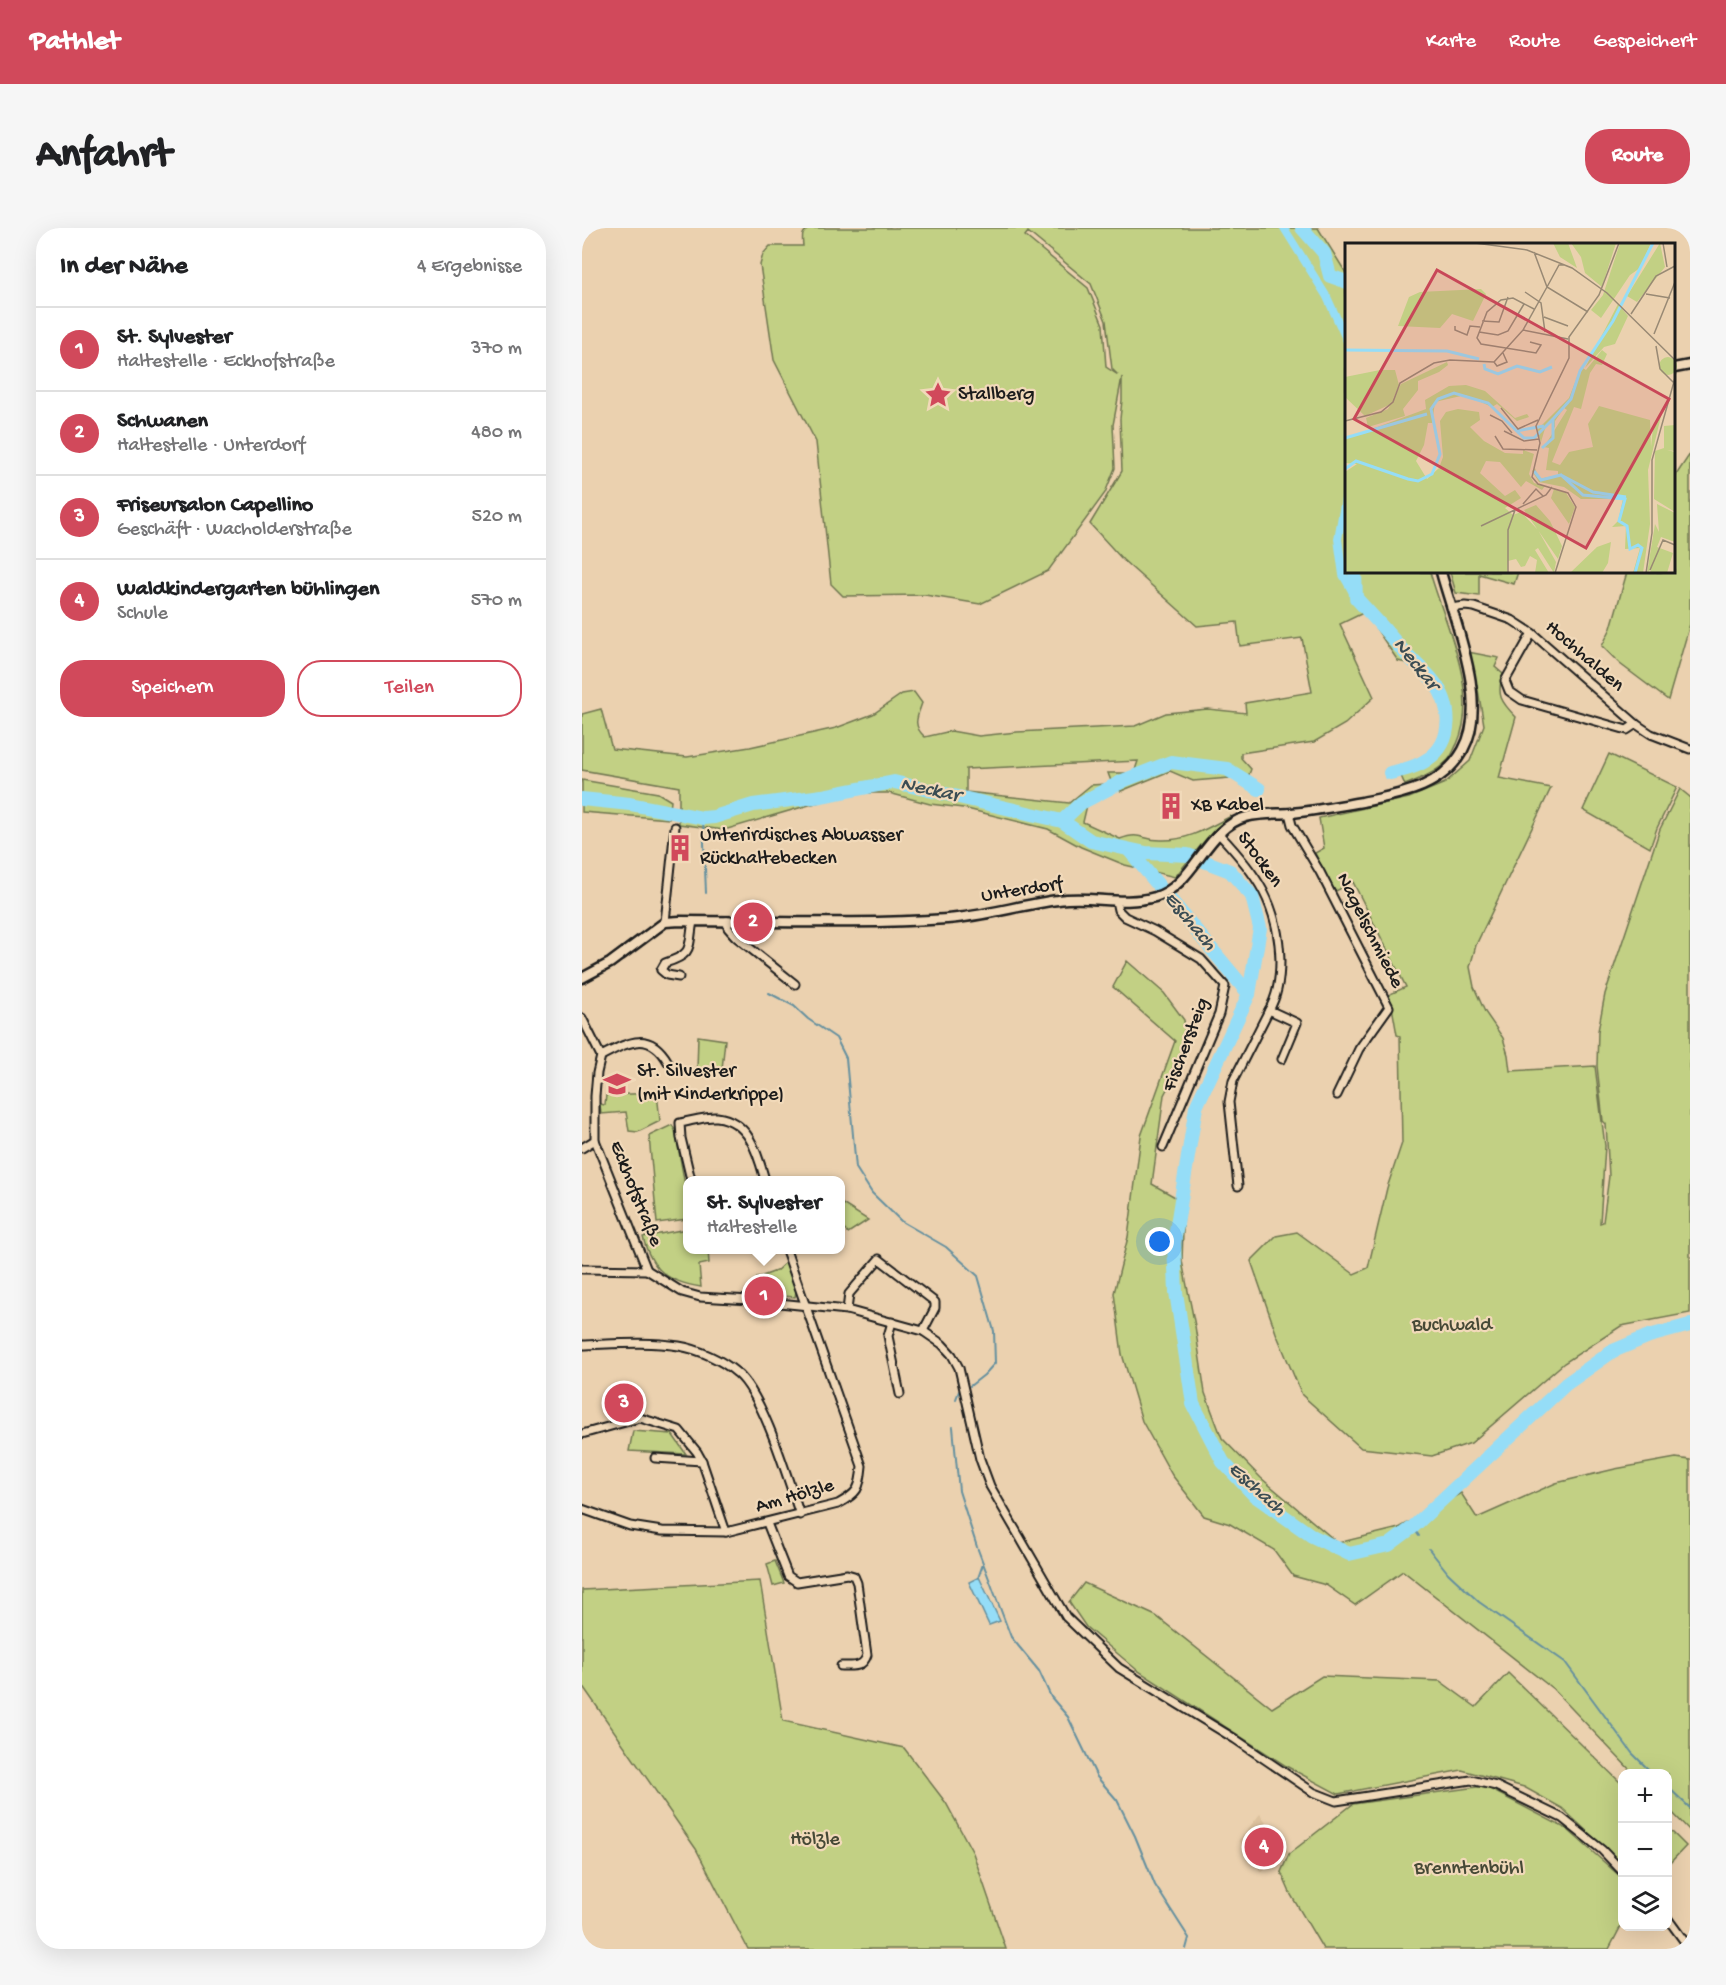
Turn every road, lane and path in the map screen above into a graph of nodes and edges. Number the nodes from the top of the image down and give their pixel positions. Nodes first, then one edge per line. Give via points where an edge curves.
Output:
1 (1690, 365) edge
2 (1675, 368) edge
3 (1440, 573) edge
4 (1450, 608) junction
5 (1532, 633) junction
6 (1636, 724) junction
7 (1690, 749) edge
8 (1289, 813) junction
9 (675, 827) dead end
10 (1220, 834) junction
11 (1116, 901) junction
12 (693, 921) junction
13 (727, 921) junction
14 (665, 922) junction
15 (679, 977) dead end
16 (582, 978) edge
17 (795, 984) dead end
18 (1269, 1010) junction
19 (582, 1018) edge
20 (601, 1056) junction
21 (1282, 1059) dead end
22 (668, 1062) dead end
23 (1337, 1095) dead end
24 (595, 1140) junction
25 (1163, 1147) dead end
26 (582, 1148) edge
27 (690, 1176) edge
28 (764, 1176) edge
29 (1238, 1186) dead end
30 (787, 1254) edge
31 (582, 1269) edge
32 (647, 1270) junction
33 (805, 1306) junction
34 (847, 1310) junction
35 (892, 1322) junction
36 (923, 1331) junction
37 (582, 1345) edge
38 (900, 1394) dead end
39 (582, 1434) edge
40 (656, 1458) dead end
41 (702, 1461) junction
42 (582, 1509) edge
43 (800, 1515) junction
44 (767, 1523) junction
45 (726, 1532) junction
46 (841, 1666) dead end
47 (1618, 1867) edge
48 (1672, 1924) edge
49 (1690, 1949) edge

1 - 2 street
3 - 4 street, Unterdorf
4 - 5 street, Hochhalden via 1474,607 1512,620
4 - 8 street, Unterdorf via 1474,700 1473,723 1463,750 1443,774 1425,786
5 - 6 street, Hochhalden
5 - 6 street via 1505,681 1514,696 1530,704 1627,730
6 - 7 street, Hochhalden
8 - 10 street, Unterdorf via 1241,818
8 - 23 street, Nagelschmiede via 1389,1007 1359,1049
9 - 14 street
10 - 11 street, Unterdorf via 1167,891 1138,901
10 - 18 street, Stocken via 1252,872 1275,916 1280,978
11 - 13 street, Unterdorf via 1060,899 947,919 842,923
11 - 25 street, Fischersteig via 1125,917 1201,959 1225,986 1220,1014
12 - 13 street, Unterdorf
12 - 14 street, Unterdorf
12 - 15 street via 688,953 665,963 661,970
13 - 17 street via 736,937
14 - 16 street via 610,963
18 - 21 street via 1297,1023
18 - 29 street, Stocken via 1233,1081 1229,1102
19 - 20 street
20 - 22 street via 630,1041 645,1042 662,1052
20 - 24 street, Eckhofstraße via 595,1096
24 - 26 street
24 - 32 street, Eckhofstraße
27 - 28 street via 680,1123 717,1117 738,1125 749,1136
30 - 33 street
31 - 32 street
32 - 33 street, Eckhofstraße via 682,1292 700,1297
33 - 34 street, Eckhofstraße
33 - 43 street, Am Hölzle via 862,1466 861,1485 854,1496
34 - 35 street, Eckhofstraße
34 - 36 street via 849,1294 879,1259 935,1302
35 - 36 street, Eckhofstraße
35 - 38 street via 888,1336
36 - 47 street via 952,1354 959,1368 990,1486 1032,1559 1066,1617 1119,1668 1313,1792 1336,1801 1471,1780 1496,1786 1562,1818
37 - 43 street via 680,1346 706,1354 738,1373 757,1398
39 - 41 street via 640,1418 679,1430
40 - 41 street
41 - 45 street
42 - 45 street, Am Hölzle via 619,1523 651,1529
43 - 44 street, Am Hölzle
44 - 45 street, Am Hölzle
44 - 46 street via 788,1576 797,1582 854,1576 867,1655 860,1666
48 - 49 street

